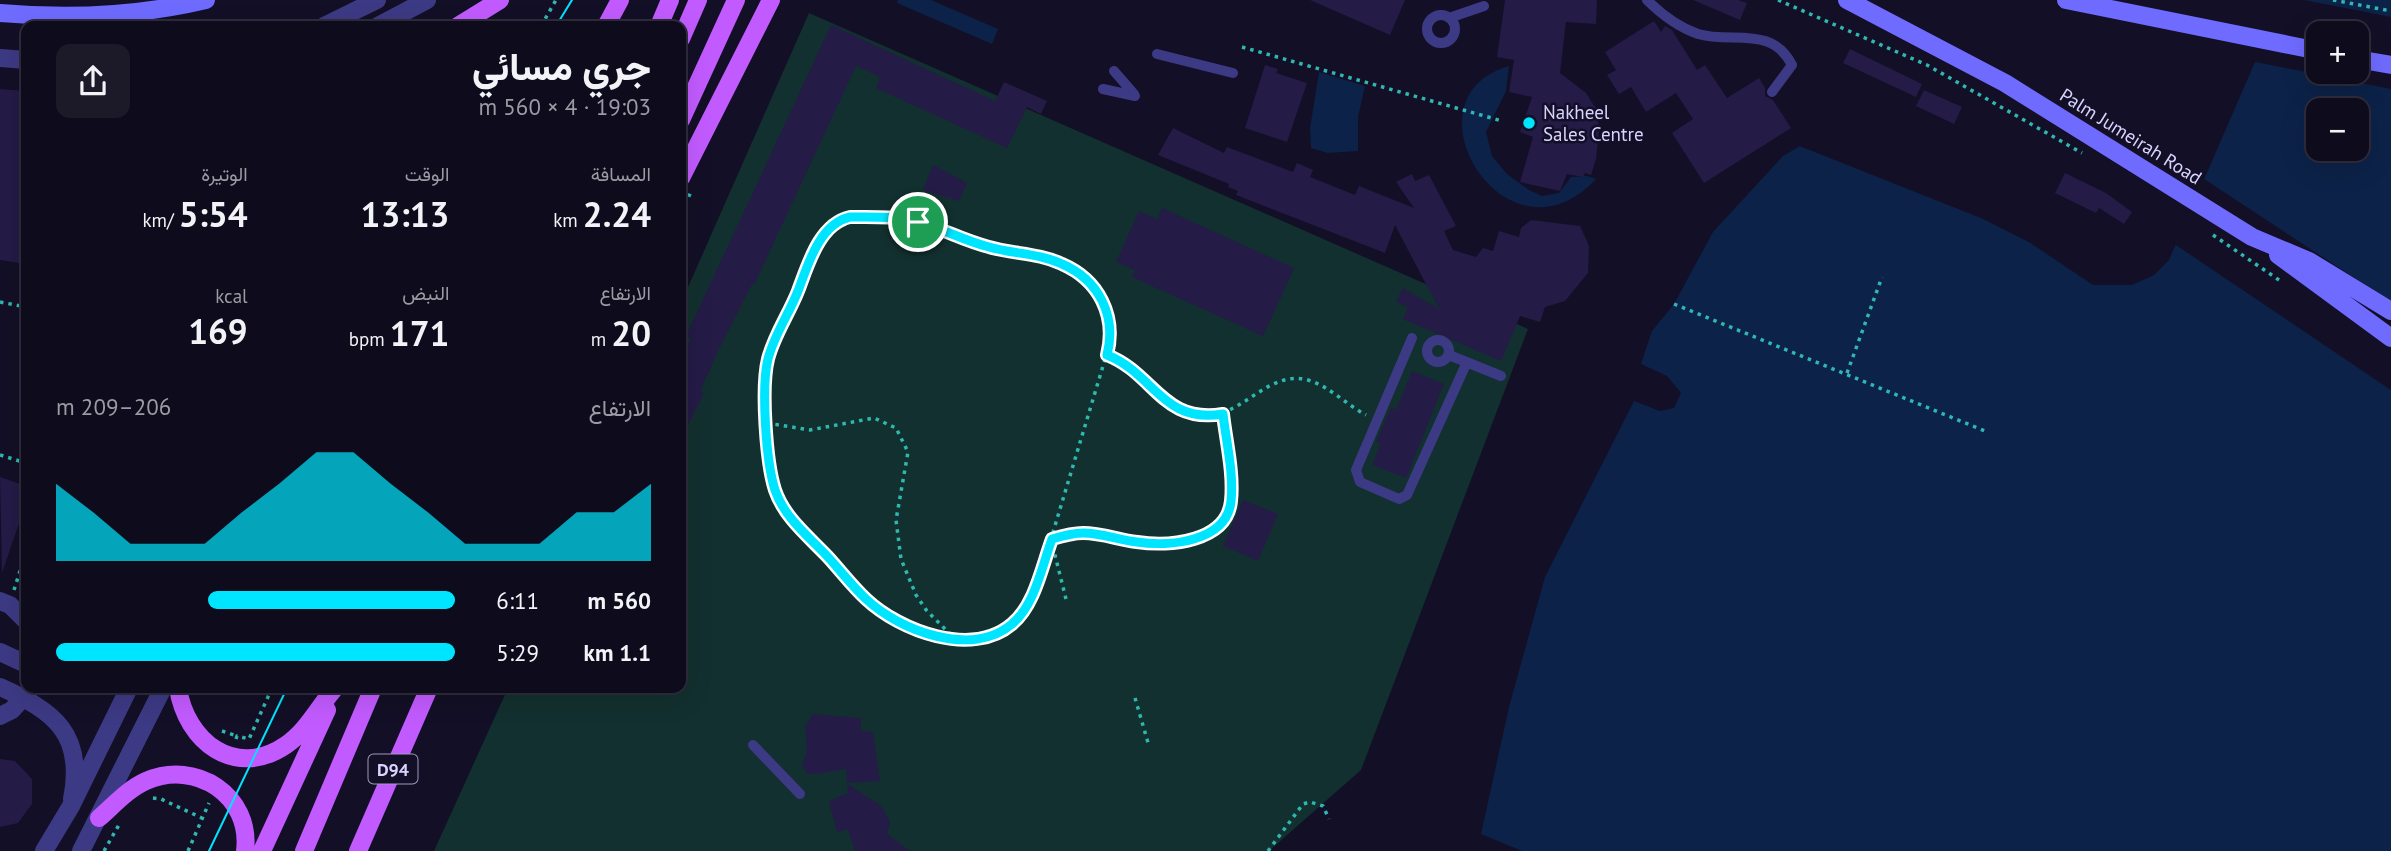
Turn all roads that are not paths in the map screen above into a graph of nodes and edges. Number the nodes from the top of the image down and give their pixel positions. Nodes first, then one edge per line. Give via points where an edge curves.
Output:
1 (206, 0) edge
2 (377, 0) edge
3 (427, 0) edge
4 (500, 0) edge
5 (620, 0) edge
6 (631, 0) edge
7 (670, 0) edge
8 (698, 0) edge
9 (736, 0) edge
10 (771, 0) edge
11 (1647, 0) edge
12 (1847, 0) edge
13 (2066, 0) edge
14 (1484, 6) dead end
15 (0, 13) edge
16 (1449, 18) dead end
17 (334, 21) edge
18 (387, 21) edge
19 (466, 21) edge
20 (609, 21) edge
21 (622, 21) edge
22 (661, 21) edge
23 (686, 28) edge
24 (2306, 48) edge
25 (1157, 54) dead end
26 (0, 58) edge
27 (21, 60) edge
28 (2369, 61) edge
29 (2391, 65) edge
30 (1114, 71) dead end
31 (1233, 73) dead end
32 (1102, 89) dead end
33 (1772, 92) dead end
34 (686, 109) edge
35 (686, 168) edge
36 (2252, 237) junction
37 (2391, 311) edge
38 (1412, 338) dead end
39 (2391, 338) edge
40 (1449, 355) dead end
41 (1467, 362) junction
42 (1501, 376) dead end
43 (5, 603) edge
44 (21, 617) edge
45 (0, 652) edge
46 (21, 662) edge
47 (0, 687) edge
48 (21, 692) edge
49 (28, 693) edge
50 (127, 693) edge
51 (161, 693) edge
52 (178, 693) edge
53 (332, 693) edge
54 (334, 693) edge
55 (371, 693) edge
56 (379, 693) edge
57 (427, 693) edge
58 (0, 716) edge
59 (361, 720) junction
60 (752, 745) dead end
61 (800, 794) dead end
62 (71, 806) junction
63 (99, 818) junction
64 (44, 851) edge
65 (80, 851) edge
66 (245, 851) edge
67 (262, 851) edge
68 (304, 851) edge
69 (358, 851) edge

1 - 15 main road via 135,13
2 - 17 street
3 - 18 street
4 - 19 main road
5 - 20 main road
6 - 21 main road
7 - 22 main road
8 - 23 main road
9 - 34 main road
10 - 35 main road
11 - 33 lane via 1670,20 1698,34 1754,37 1773,44 1792,65
12 - 36 main road, Palm Jumeirah Road via 2005,83
13 - 24 main road
14 - 16 lane
25 - 31 lane
26 - 27 street
28 - 29 main road
30 - 32 lane via 1136,96
36 - 37 main road, Palm Jumeirah Road via 2309,261
36 - 39 main road
38 - 41 lane via 1356,477 1360,482 1402,499 1409,492
40 - 41 lane
41 - 42 lane
43 - 44 street
45 - 46 street
47 - 48 street
49 - 58 street
49 - 62 street via 50,713 71,745 76,764
50 - 62 street
51 - 63 street
52 - 53 main road via 186,721 207,745 230,755 252,757 284,747
54 - 67 main road
55 - 59 main road, D94
56 - 59 main road
57 - 69 main road, D94
59 - 68 main road, D94
60 - 61 lane
62 - 64 street
63 - 65 street
63 - 66 main road via 129,791 164,775 183,774 216,785 232,801 241,815

